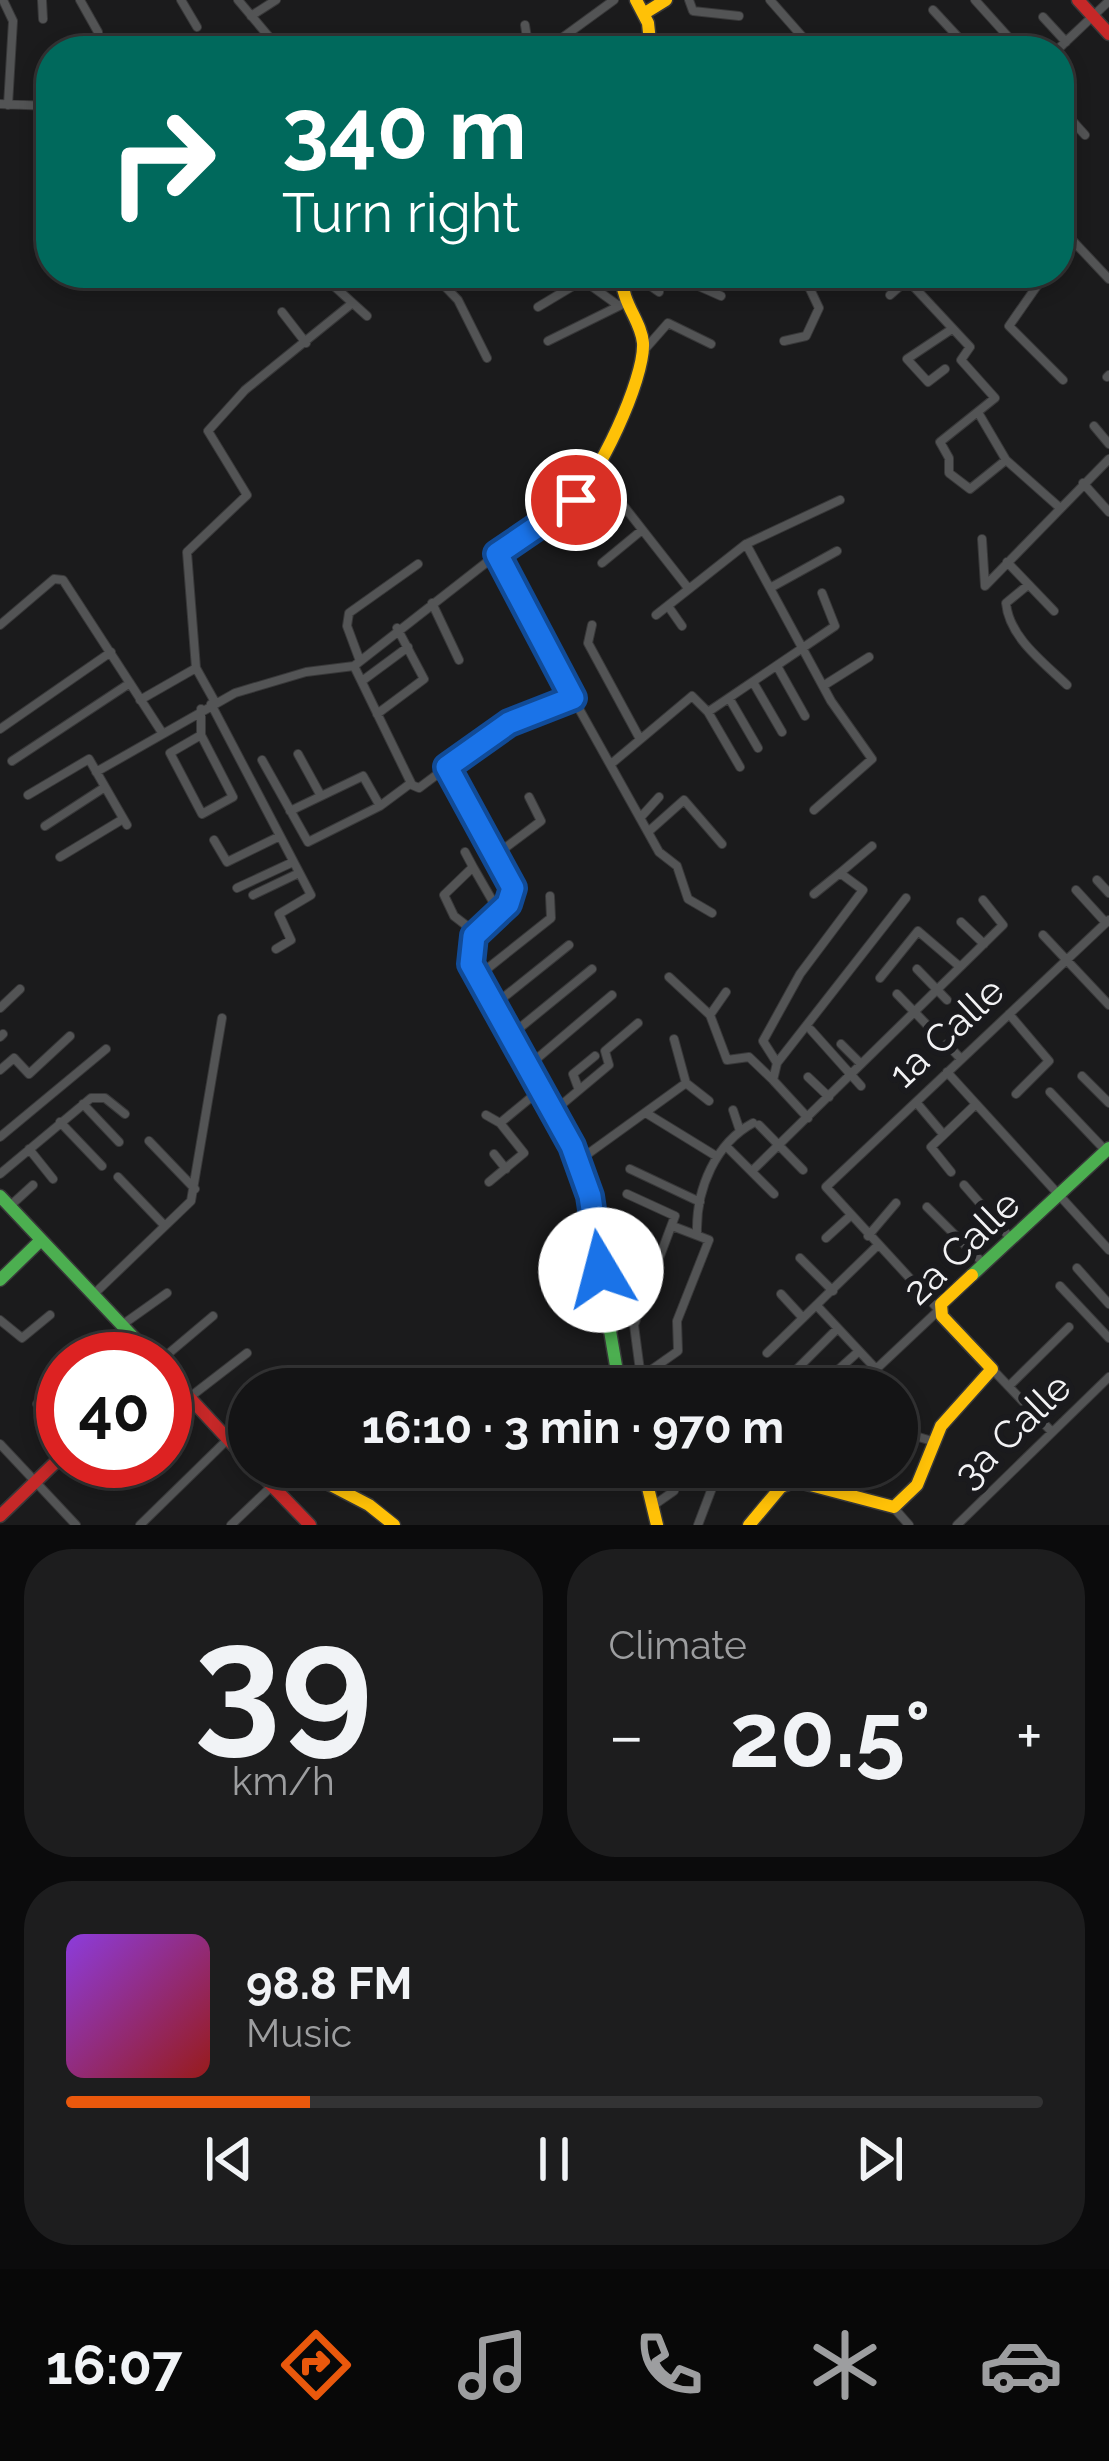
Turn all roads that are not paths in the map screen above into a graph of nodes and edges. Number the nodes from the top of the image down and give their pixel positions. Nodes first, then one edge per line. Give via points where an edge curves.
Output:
1 (3, 0) edge
2 (42, 0) edge
3 (80, 0) edge
4 (181, 0) edge
5 (238, 0) edge
6 (276, 0) edge
7 (636, 0) edge
8 (666, 0) edge
9 (688, 0) edge
10 (770, 0) edge
11 (975, 0) edge
12 (1078, 0) edge
13 (612, 1) edge
14 (1109, 2) edge
15 (934, 10) dead end
16 (645, 14) junction
17 (250, 16) junction
18 (740, 16) dead end
19 (1093, 16) junction
20 (1043, 17) dead end
21 (43, 19) dead end
22 (525, 25) dead end
23 (197, 26) dead end
24 (98, 32) dead end
25 (1109, 34) edge
26 (268, 36) edge
27 (527, 36) edge
28 (565, 36) edge
29 (649, 36) edge
30 (802, 36) edge
31 (957, 36) edge
32 (1007, 36) edge
33 (1060, 36) edge
34 (1072, 36) edge
35 (4, 105) edge
36 (36, 106) edge
37 (1074, 123) edge
38 (1085, 135) dead end
39 (1075, 243) edge
40 (1109, 279) edge
41 (336, 288) edge
42 (446, 288) edge
43 (570, 288) edge
44 (595, 288) edge
45 (621, 288) edge
46 (653, 288) edge
47 (703, 288) edge
48 (809, 288) edge
49 (895, 288) edge
50 (914, 288) edge
51 (1036, 288) edge
52 (658, 292) dead end
53 (890, 295) dead end
54 (721, 296) dead end
55 (350, 305) junction
56 (621, 305) junction
57 (538, 308) dead end
58 (282, 312) dead end
59 (367, 316) dead end
60 (952, 328) junction
61 (548, 341) dead end
62 (784, 341) dead end
63 (306, 343) junction
64 (711, 344) dead end
65 (645, 349) junction
66 (487, 358) dead end
67 (945, 369) dead end
68 (1063, 380) dead end
69 (979, 414) junction
70 (1094, 426) dead end
71 (1109, 444) edge
72 (1109, 459) edge
73 (1006, 460) junction
74 (594, 468) junction
75 (1083, 483) junction
76 (840, 500) dead end
77 (1059, 507) junction
78 (1109, 512) edge
79 (642, 530) junction
80 (982, 538) dead end
81 (746, 544) junction
82 (837, 551) dead end
83 (497, 554) junction
84 (1006, 562) junction
85 (602, 563) dead end
86 (418, 564) dead end
87 (1028, 585) junction
88 (688, 589) junction
89 (770, 589) junction
90 (822, 593) dead end
91 (433, 603) junction
92 (668, 606) junction
93 (1054, 611) dead end
94 (656, 615) dead end
95 (0, 625) edge
96 (592, 625) dead end
97 (682, 626) dead end
98 (397, 628) junction
99 (408, 647) junction
100 (801, 649) junction
101 (111, 652) junction
102 (869, 657) dead end
103 (459, 660) dead end
104 (357, 664) junction
105 (777, 666) junction
106 (196, 668) junction
107 (362, 681) junction
108 (753, 682) junction
109 (130, 683) junction
110 (1067, 685) dead end
111 (823, 686) junction
112 (573, 698) junction
113 (730, 698) junction
114 (140, 700) junction
115 (209, 705) junction
116 (709, 712) junction
117 (377, 714) junction
118 (806, 716) dead end
119 (0, 729) edge
120 (161, 731) junction
121 (782, 732) dead end
122 (201, 734) junction
123 (640, 739) junction
124 (758, 748) dead end
125 (298, 754) dead end
126 (12, 760) dead end
127 (262, 760) dead end
128 (611, 764) junction
129 (447, 767) junction
130 (740, 767) dead end
131 (96, 772) junction
132 (410, 783) junction
133 (105, 787) junction
134 (28, 795) dead end
135 (320, 796) junction
136 (529, 797) dead end
137 (659, 797) dead end
138 (380, 806) junction
139 (814, 809) dead end
140 (290, 811) junction
141 (640, 818) junction
142 (45, 826) dead end
143 (648, 832) junction
144 (278, 837) junction
145 (214, 840) dead end
146 (722, 844) dead end
147 (872, 846) dead end
148 (466, 852) dead end
149 (497, 854) junction
150 (60, 857) dead end
151 (293, 862) junction
152 (473, 867) junction
153 (299, 872) junction
154 (840, 873) junction
155 (1097, 880) dead end
156 (237, 888) dead end
157 (1076, 890) dead end
158 (1109, 893) edge
159 (814, 894) dead end
160 (253, 895) dead end
161 (550, 896) dead end
162 (906, 898) dead end
163 (492, 900) dead end
164 (983, 900) dead end
165 (712, 913) dead end
166 (961, 922) dead end
167 (1108, 922) edge
168 (476, 933) junction
169 (1043, 935) dead end
170 (984, 944) junction
171 (569, 945) dead end
172 (276, 949) dead end
173 (1067, 960) junction
174 (959, 966) junction
175 (592, 969) dead end
176 (917, 969) dead end
177 (669, 976) dead end
178 (476, 977) junction
179 (880, 978) dead end
180 (20, 989) dead end
181 (936, 989) junction
182 (726, 992) dead end
183 (612, 994) dead end
184 (897, 994) dead end
185 (947, 1000) dead end
186 (1109, 1005) edge
187 (0, 1007) edge
188 (495, 1011) junction
189 (914, 1012) junction
190 (710, 1015) junction
191 (1009, 1015) junction
192 (222, 1018) dead end
193 (638, 1023) dead end
194 (929, 1028) dead end
195 (811, 1030) dead end
196 (511, 1035) junction
197 (70, 1036) dead end
198 (674, 1039) dead end
199 (841, 1044) dead end
200 (947, 1045) dead end
201 (106, 1049) dead end
202 (595, 1056) dead end
203 (961, 1059) junction
204 (523, 1060) junction
205 (777, 1063) junction
206 (861, 1064) junction
207 (0, 1070) edge
208 (947, 1072) junction
209 (850, 1075) junction
210 (1082, 1076) dead end
211 (808, 1077) dead end
212 (773, 1080) junction
213 (686, 1083) junction
214 (861, 1086) dead end
215 (541, 1090) junction
216 (579, 1090) junction
217 (1051, 1092) dead end
218 (1016, 1094) dead end
219 (829, 1097) junction
220 (709, 1101) dead end
221 (916, 1102) junction
222 (1109, 1103) edge
223 (83, 1104) junction
224 (976, 1104) junction
225 (733, 1110) dead end
226 (554, 1111) junction
227 (646, 1113) junction
228 (125, 1114) dead end
229 (486, 1115) dead end
230 (808, 1118) junction
231 (60, 1122) junction
232 (500, 1123) junction
233 (740, 1131) junction
234 (943, 1134) junction
235 (0, 1137) edge
236 (149, 1141) dead end
237 (119, 1142) dead end
238 (780, 1145) junction
239 (727, 1148) junction
240 (1107, 1149) edge
241 (29, 1150) junction
242 (494, 1154) dead end
243 (716, 1156) junction
244 (578, 1161) junction
245 (102, 1166) dead end
246 (506, 1169) junction
247 (630, 1169) dead end
248 (803, 1170) dead end
249 (752, 1172) junction
250 (952, 1172) dead end
251 (0, 1174) edge
252 (118, 1177) dead end
253 (53, 1178) dead end
254 (489, 1182) dead end
255 (33, 1185) dead end
256 (964, 1185) dead end
257 (196, 1190) junction
258 (627, 1194) dead end
259 (774, 1194) dead end
260 (1059, 1195) junction
261 (5, 1201) edge
262 (700, 1202) junction
263 (896, 1203) dead end
264 (927, 1207) dead end
265 (849, 1217) junction
266 (164, 1225) junction
267 (675, 1227) junction
268 (697, 1232) junction
269 (868, 1236) junction
270 (826, 1238) dead end
271 (41, 1240) junction
272 (1012, 1240) junction
273 (877, 1246) junction
274 (1109, 1250) edge
275 (800, 1258) dead end
276 (985, 1265) junction
277 (1076, 1268) dead end
278 (0, 1280) edge
279 (1060, 1286) dead end
280 (833, 1291) junction
281 (167, 1294) dead end
282 (782, 1294) dead end
283 (93, 1295) junction
284 (1109, 1304) edge
285 (819, 1308) junction
286 (939, 1310) junction
287 (50, 1316) dead end
288 (213, 1316) dead end
289 (803, 1318) junction
290 (0, 1320) edge
291 (122, 1325) junction
292 (1069, 1327) dead end
293 (837, 1329) junction
294 (129, 1332) edge
295 (192, 1332) edge
296 (1109, 1338) edge
297 (859, 1352) junction
298 (247, 1353) dead end
299 (766, 1353) dead end
300 (615, 1368) edge
301 (639, 1368) edge
302 (655, 1368) edge
303 (798, 1368) edge
304 (841, 1368) edge
305 (875, 1368) edge
306 (877, 1368) edge
307 (992, 1369) junction
308 (1109, 1377) edge
309 (1009, 1387) junction
310 (192, 1396) edge
311 (192, 1401) edge
312 (1052, 1432) junction
313 (918, 1437) edge
314 (226, 1440) joint
315 (932, 1441) junction
316 (0, 1444) edge
317 (35, 1482) junction
318 (270, 1488) edge
319 (276, 1488) edge
320 (336, 1488) edge
321 (649, 1488) edge
322 (658, 1488) edge
323 (712, 1488) edge
324 (674, 1491) dead end
325 (651, 1497) junction
326 (894, 1507) junction
327 (0, 1516) edge
328 (76, 1525) edge
329 (140, 1525) edge
330 (231, 1525) edge
331 (310, 1525) edge
332 (394, 1525) edge
333 (654, 1525) edge
334 (698, 1525) edge
335 (748, 1525) edge
336 (909, 1525) edge
337 (957, 1525) edge

1 - 35 street via 14,21
2 - 21 street
3 - 24 street
4 - 23 street
5 - 17 street
6 - 17 street
7 - 16 street
8 - 16 street
9 - 18 street via 693,11
10 - 30 street
11 - 32 street
12 - 19 street
13 - 28 street
14 - 19 street
15 - 31 street
16 - 29 street
17 - 26 street
19 - 25 street
19 - 34 street
20 - 33 street
22 - 27 street
35 - 36 street
37 - 38 street
39 - 40 street
41 - 55 street
42 - 66 street
43 - 57 street
44 - 56 street
45 - 56 street
46 - 52 street
47 - 54 street
48 - 62 street via 819,308 809,332
49 - 53 street
50 - 60 street
51 - 68 street via 1009,326
55 - 59 street
55 - 63 street
56 - 61 street
56 - 65 street
58 - 63 street
60 - 67 street via 908,358 928,382
60 - 69 street via 970,348 961,360 995,399
63 - 106 street via 244,390 208,431 247,495 187,552
64 - 65 street via 670,322
65 - 74 street via 641,377
69 - 73 street
69 - 73 street via 940,442 949,472 966,490
70 - 71 street
72 - 75 street
73 - 77 street
74 - 79 street
74 - 83 street via 568,508
75 - 77 street
75 - 78 street
76 - 81 street
77 - 84 street
79 - 85 street
79 - 88 street
80 - 84 street via 984,586
81 - 88 street
81 - 89 street
82 - 89 street
83 - 91 street
83 - 112 street
84 - 87 street
86 - 104 street via 349,613
87 - 93 street
87 - 110 street via 1006,611 1021,639
88 - 92 street
89 - 100 street
90 - 100 street via 836,625
91 - 98 street
91 - 103 street
92 - 94 street
92 - 97 street
95 - 101 street via 60,578
96 - 123 street via 588,644
98 - 99 street
98 - 104 street
99 - 107 street
99 - 117 street via 424,680
100 - 105 street
100 - 111 street
101 - 109 street
101 - 119 street
102 - 111 street
104 - 107 street
104 - 115 street
105 - 108 street
105 - 118 street
106 - 114 street
106 - 115 street
107 - 117 street
108 - 113 street
108 - 121 street
109 - 114 street
109 - 126 street
111 - 139 street via 872,760
112 - 128 street
112 - 129 street via 509,723
113 - 116 street
113 - 124 street
114 - 120 street
115 - 120 street
115 - 122 street
115 - 144 street
116 - 123 street via 692,696
116 - 130 street
117 - 132 street
120 - 131 street
122 - 122 street via 233,797 202,814 170,753
123 - 128 street
125 - 135 street
127 - 140 street
128 - 141 street
129 - 132 street via 421,788
129 - 149 street
131 - 133 street
131 - 134 street via 88,759
132 - 138 street
133 - 142 street
133 - 150 street via 125,822
135 - 138 street via 364,776
135 - 140 street
136 - 149 street via 540,822
137 - 141 street
138 - 140 street via 309,842
141 - 143 street
143 - 146 street via 684,800
143 - 165 street via 677,866 688,899
144 - 145 street via 227,862
144 - 151 street
147 - 154 street
148 - 152 street
149 - 168 street via 514,895
151 - 153 street
151 - 156 street
152 - 163 street
152 - 168 street via 443,898
153 - 160 street
153 - 172 street via 311,896 280,913 291,940
154 - 159 street
154 - 205 street via 863,890 763,1041
155 - 158 street
157 - 167 street
161 - 178 street via 551,918
162 - 205 street
164 - 170 street via 1005,921
166 - 170 street
167 - 173 street, 1a Calle
168 - 178 street via 469,955
169 - 173 street
170 - 174 street
171 - 188 street
173 - 186 street
173 - 191 street, 1a Calle
174 - 179 street via 918,931
174 - 181 street
175 - 196 street
176 - 181 street
177 - 190 street
178 - 188 street
180 - 187 street
181 - 185 street
181 - 189 street
182 - 190 street
183 - 204 street
184 - 189 street
188 - 196 street
188 - 204 street
189 - 194 street
189 - 206 street
190 - 212 street via 727,1060 749,1057
191 - 203 street, 1a Calle
191 - 218 street via 1050,1063
192 - 257 street
193 - 216 street via 605,1051 609,1064
195 - 209 street
196 - 204 street
197 - 207 street via 29,1074 14,1058
198 - 213 street
199 - 206 street
200 - 203 street
201 - 235 street
202 - 216 street via 573,1074
203 - 208 street, 1a Calle
204 - 215 street
205 - 212 street
206 - 209 street
208 - 221 street, 1a Calle
208 - 224 street
209 - 214 street
209 - 219 street
210 - 222 street
211 - 219 street
212 - 230 street
213 - 220 street
213 - 227 street
215 - 226 street
215 - 232 street
216 - 226 street
217 - 240 street
219 - 230 street
221 - 234 street
221 - 265 street, 1a Calle via 825,1190
223 - 228 street via 102,1096
223 - 231 street
223 - 237 street
224 - 234 street
224 - 260 street
225 - 233 street
226 - 244 street
227 - 243 street
227 - 244 street
229 - 232 street
230 - 238 street
231 - 241 street
231 - 245 street
232 - 246 street via 524,1152
233 - 238 street via 756,1124
233 - 239 street
234 - 250 street via 931,1149
236 - 257 street
238 - 248 street
238 - 249 street
239 - 243 street
239 - 249 street
240 - 260 street, 2a Calle
241 - 251 street
241 - 253 street
242 - 246 street
243 - 262 street
244 - 300 street
246 - 254 street
247 - 262 street
249 - 259 street
252 - 266 street
255 - 261 street
256 - 272 street
257 - 266 street
258 - 267 street via 674,1214
260 - 272 street, 2a Calle
260 - 274 street
261 - 271 street
262 - 268 street
263 - 269 street
264 - 276 street
265 - 269 street
265 - 270 street
266 - 283 street
267 - 268 street
267 - 301 street via 635,1318
268 - 302 street via 709,1240 677,1321 678,1351
269 - 273 street
271 - 278 street
271 - 283 street
272 - 276 street, 2a Calle
273 - 280 street
273 - 286 street
275 - 280 street
276 - 286 street, 2a Calle
277 - 284 street
279 - 296 street
280 - 285 street
281 - 291 street
282 - 289 street
283 - 291 street
285 - 289 street
285 - 293 street
286 - 306 street, 2a Calle
286 - 307 street
287 - 290 street via 22,1339
288 - 295 street
289 - 299 street
291 - 294 street
292 - 309 street
293 - 297 street
293 - 303 street
297 - 304 street
297 - 305 street
298 - 310 street
307 - 309 street
307 - 315 street
308 - 312 street, 3a Calle
309 - 312 street
311 - 314 street
312 - 337 street, 3a Calle
313 - 315 street
314 - 329 street
315 - 326 street via 917,1489
316 - 317 street
317 - 327 street
317 - 328 street
318 - 330 street
319 - 331 street
320 - 332 street
321 - 325 street
322 - 325 street
323 - 334 street
324 - 325 street
325 - 333 street
326 - 335 street via 795,1480
326 - 336 street

